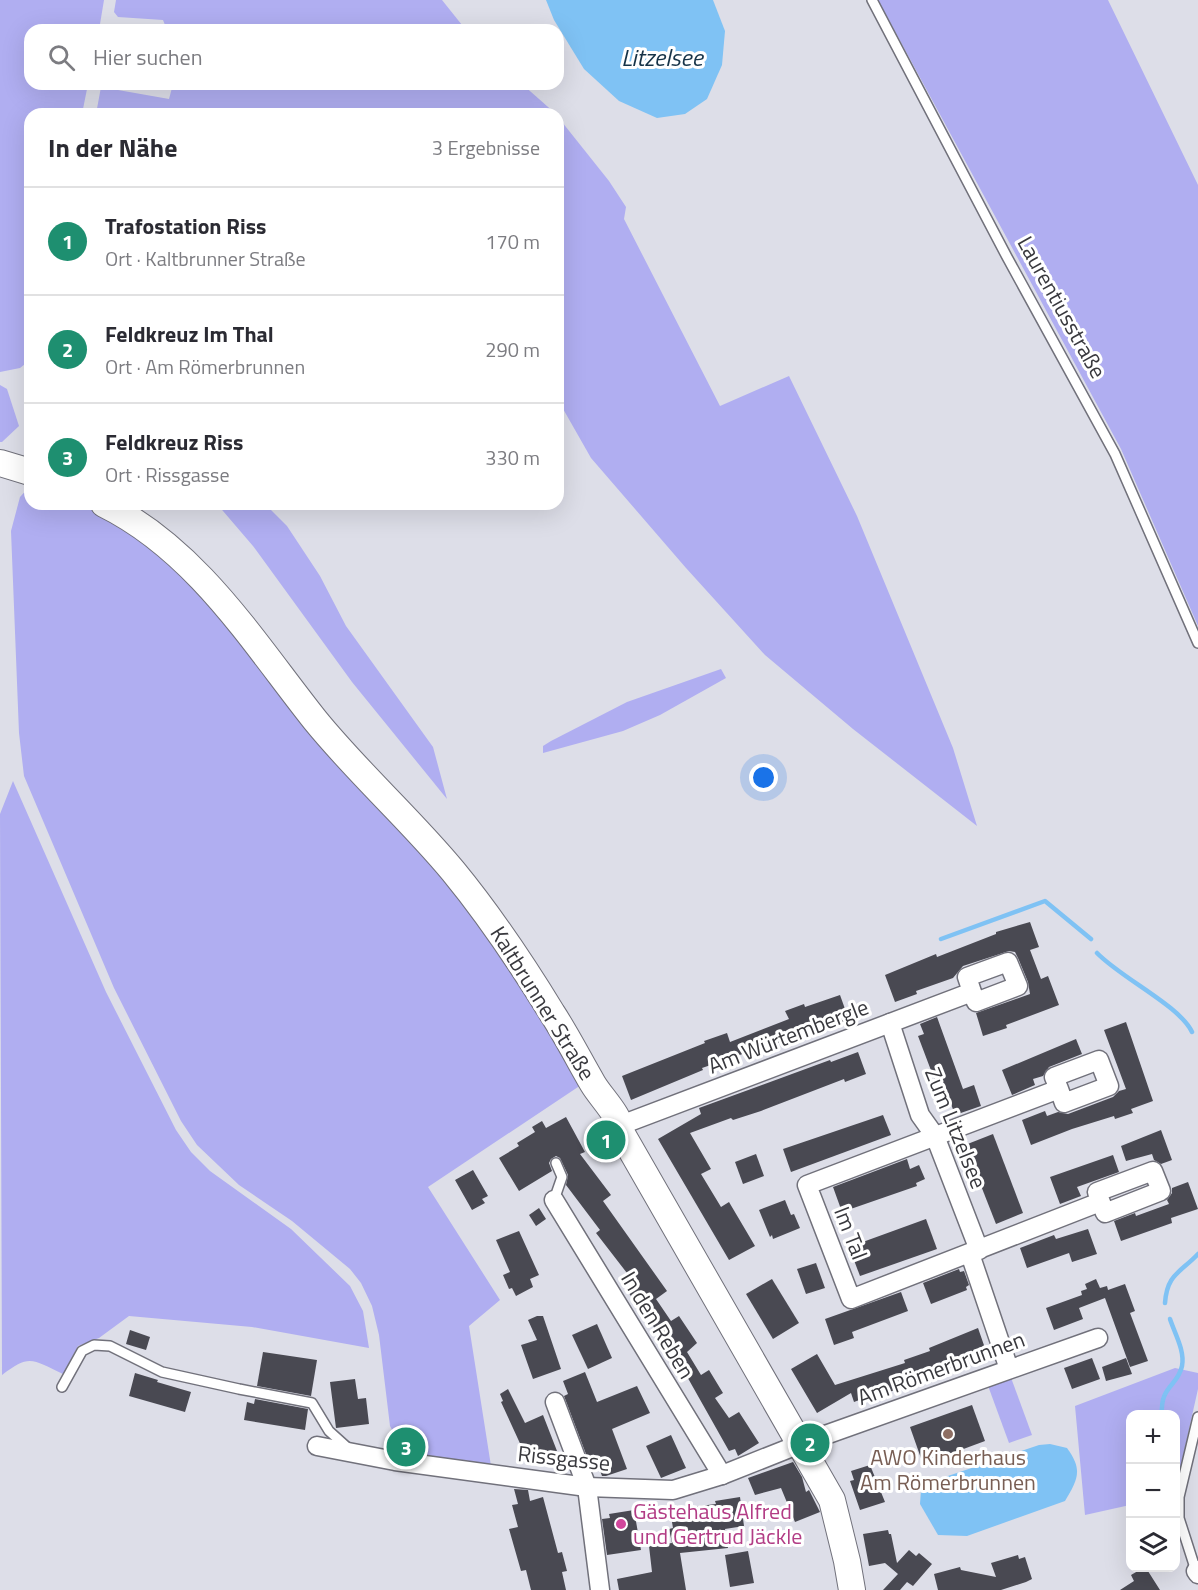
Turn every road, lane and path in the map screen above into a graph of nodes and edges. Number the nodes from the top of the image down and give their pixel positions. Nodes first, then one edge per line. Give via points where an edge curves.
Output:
1 (872, 0) edge
2 (0, 463) edge
3 (24, 470) edge
4 (117, 510) edge
5 (1198, 643) edge
6 (972, 992) dead end
7 (890, 1023) junction
8 (1059, 1089) dead end
9 (621, 1125) junction
10 (935, 1136) junction
11 (556, 1163) dead end
12 (554, 1200) joint
13 (1101, 1202) dead end
14 (975, 1252) junction
15 (1098, 1338) dead end
16 (1009, 1368) junction
17 (62, 1387) dead end
18 (555, 1402) dead end
19 (1198, 1417) edge
20 (800, 1444) junction
21 (317, 1446) dead end
22 (353, 1453) junction
23 (722, 1475) junction
24 (586, 1487) junction
25 (1198, 1572) edge
26 (600, 1590) edge
27 (852, 1590) edge

1 - 5 lane, Laurentiusstraße via 1115,454
2 - 3 street
4 - 9 street, Kaltbrunner Straße via 176,554 220,599 316,720 452,870 491,920 552,1012
6 - 7 street, Am Würtembergle
7 - 9 street, Am Würtembergle
7 - 10 street, Zum Litzelsee via 920,1115
8 - 10 street, Im Tal
9 - 20 street, Kaltbrunner Straße via 622,1134
10 - 14 street, Zum Litzelsee
10 - 14 street, Im Tal via 807,1185 850,1299
11 - 12 lane via 562,1177
12 - 23 street, In den Reben
13 - 14 street, Im Tal
14 - 16 street, Zum Litzelsee
15 - 16 street, Am Römerbrunnen
16 - 20 street, Am Römerbrunnen
17 - 22 lane via 82,1351 94,1345 110,1346 162,1372 312,1403 329,1431
18 - 24 street
19 - 25 lane via 1179,1497 1179,1518
20 - 23 street, Rissgasse
20 - 27 street, Kaltbrunner Straße via 832,1500
21 - 22 street, Rissgasse
22 - 24 street, Rissgasse
23 - 24 street, Rissgasse via 673,1490
24 - 26 street

